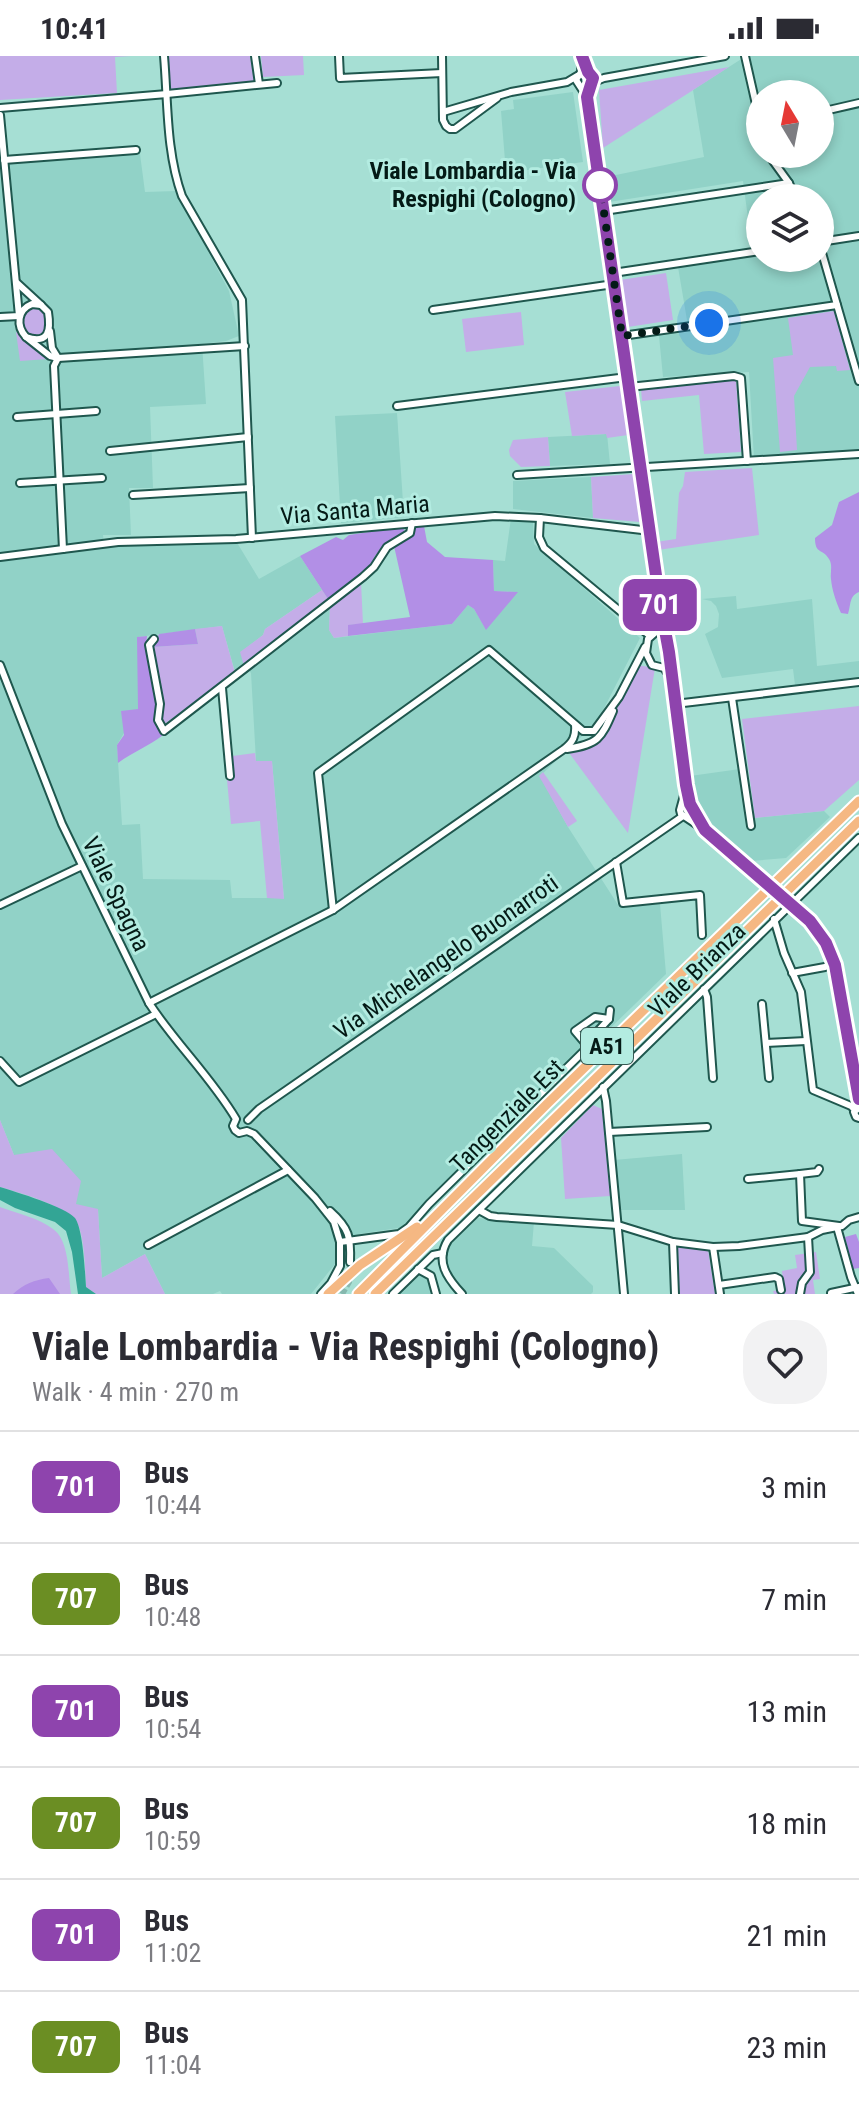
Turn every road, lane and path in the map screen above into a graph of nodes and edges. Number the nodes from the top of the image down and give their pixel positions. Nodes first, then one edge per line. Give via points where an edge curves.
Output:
1 (164, 56) edge
2 (255, 56) edge
3 (339, 56) edge
4 (442, 56) edge
5 (725, 56) edge
6 (745, 56) edge
7 (582, 59) edge
8 (442, 73) junction
9 (587, 77) junction
10 (750, 80) edge
11 (567, 82) junction
12 (277, 83) dead end
13 (259, 84) junction
14 (580, 86) junction
15 (167, 94) junction
16 (499, 95) junction
17 (587, 97) junction
18 (859, 103) edge
19 (0, 108) edge
20 (834, 109) edge
21 (443, 112) junction
22 (0, 115) edge
23 (136, 150) dead end
24 (4, 160) junction
25 (778, 168) edge
26 (789, 183) joint
27 (604, 211) junction
28 (859, 236) edge
29 (834, 241) edge
30 (746, 253) edge
31 (828, 272) edge
32 (613, 273) junction
33 (16, 282) junction
34 (614, 284) junction
35 (41, 305) junction
36 (837, 305) junction
37 (433, 310) dead end
38 (19, 316) junction
39 (0, 317) edge
40 (49, 329) junction
41 (622, 336) junction
42 (26, 337) junction
43 (245, 346) junction
44 (859, 347) edge
45 (850, 348) junction
46 (58, 358) junction
47 (857, 366) edge
48 (627, 377) junction
49 (859, 381) edge
50 (629, 387) junction
51 (397, 406) dead end
52 (96, 411) dead end
53 (56, 414) junction
54 (17, 417) dead end
55 (248, 437) junction
56 (110, 451) dead end
57 (859, 454) edge
58 (747, 461) junction
59 (641, 468) junction
60 (517, 475) dead end
61 (102, 478) dead end
62 (60, 480) junction
63 (20, 483) dead end
64 (250, 488) junction
65 (133, 495) dead end
66 (540, 518) junction
67 (412, 523) junction
68 (649, 528) junction
69 (252, 538) junction
70 (63, 549) junction
71 (0, 557) edge
72 (661, 615) junction
73 (653, 635) junction
74 (154, 639) dead end
75 (666, 640) junction
76 (645, 647) junction
77 (668, 659) junction
78 (649, 663) junction
79 (637, 664) junction
80 (0, 665) edge
81 (661, 667) junction
82 (671, 679) junction
83 (859, 682) edge
84 (222, 688) junction
85 (619, 697) junction
86 (732, 698) junction
87 (675, 704) junction
88 (575, 725) junction
89 (564, 749) junction
90 (230, 776) dead end
91 (686, 785) junction
92 (859, 801) edge
93 (681, 807) junction
94 (692, 807) junction
95 (684, 817) junction
96 (859, 821) edge
97 (751, 826) dead end
98 (667, 827) junction
99 (705, 830) junction
100 (859, 838) edge
101 (616, 862) junction
102 (82, 866) junction
103 (765, 883) tunnel mouth
104 (0, 905) edge
105 (793, 907) tunnel mouth
106 (333, 910) junction
107 (774, 919) junction
108 (702, 935) dead end
109 (825, 967) dead end
110 (792, 973) junction
111 (704, 989) junction
112 (149, 1003) junction
113 (762, 1004) dead end
114 (610, 1010) dead end
115 (156, 1014) junction
116 (609, 1019) junction
117 (806, 1041) junction
118 (766, 1043) junction
119 (586, 1044) junction
120 (0, 1061) edge
121 (713, 1078) dead end
122 (769, 1078) dead end
123 (603, 1087) junction
124 (859, 1099) edge
125 (547, 1104) junction
126 (857, 1109) edge
127 (859, 1118) edge
128 (236, 1119) junction
129 (248, 1120) junction
130 (707, 1127) dead end
131 (247, 1131) junction
132 (609, 1132) junction
133 (819, 1169) dead end
134 (288, 1170) junction
135 (800, 1174) junction
136 (748, 1179) dead end
137 (315, 1198) junction
138 (479, 1210) junction
139 (859, 1217) edge
140 (618, 1225) junction
141 (839, 1227) junction
142 (811, 1235) junction
143 (351, 1241) junction
144 (340, 1242) junction
145 (673, 1242) junction
146 (148, 1245) dead end
147 (713, 1247) junction
148 (443, 1253) junction
149 (350, 1262) tunnel mouth
150 (418, 1269) junction
151 (859, 1273) edge
152 (448, 1277) junction
153 (852, 1280) junction
154 (434, 1285) junction
155 (719, 1285) junction
156 (781, 1290) dead end
157 (858, 1290) edge
158 (831, 1293) edge
159 (321, 1294) edge
160 (328, 1294) edge
161 (358, 1294) edge
162 (378, 1294) edge
163 (393, 1294) edge
164 (436, 1294) edge
165 (462, 1294) edge
166 (624, 1294) edge
167 (675, 1294) edge
168 (720, 1294) edge
169 (800, 1294) edge

1 - 15 street
2 - 13 street
3 - 8 street via 340,78
4 - 8 street
5 - 9 street
6 - 10 street
7 - 9 street
8 - 21 street
9 - 11 street
9 - 14 street
9 - 14 street via 587,88
9 - 17 street
11 - 14 street
11 - 16 street
12 - 13 street
13 - 15 street
14 - 17 street
15 - 19 street
15 - 43 street via 175,174 182,196 240,295
16 - 21 street
16 - 21 street via 455,129 446,126
17 - 27 street
18 - 20 street
22 - 24 street
23 - 24 street
24 - 33 street
25 - 26 street
26 - 27 street
27 - 32 street
28 - 29 street
30 - 32 street
31 - 36 street
32 - 34 street
33 - 35 street
33 - 38 street
34 - 37 street
34 - 41 street
35 - 38 street via 28,305
35 - 40 street via 48,312
36 - 41 street
36 - 45 street
38 - 39 street
38 - 42 street
40 - 42 street via 39,340
40 - 46 street
41 - 48 street
42 - 46 street
43 - 46 street
43 - 55 street
44 - 45 street
45 - 47 street
46 - 53 street
47 - 49 street
48 - 50 street
48 - 51 street
50 - 58 street via 741,378
50 - 59 street
52 - 53 street
53 - 54 street
53 - 62 street
55 - 56 street
55 - 64 street
57 - 58 street
58 - 59 street
59 - 60 street
59 - 68 street
61 - 62 street
62 - 63 street
62 - 70 street
64 - 65 street
64 - 69 street
66 - 67 street, Via Santa Maria
66 - 68 street, Via Santa Maria
66 - 73 street via 544,548
67 - 69 street, Via Santa Maria
67 - 84 street via 410,533 387,547 363,577
68 - 72 street
69 - 70 street, Via Santa Maria
70 - 71 street, Via Santa Maria
72 - 73 street
72 - 75 street
73 - 75 street
73 - 76 street
74 - 84 street via 149,645 158,720 164,731
75 - 77 street
76 - 78 street
76 - 79 street
77 - 81 street
77 - 82 street
78 - 79 street
78 - 81 street
79 - 85 street
80 - 102 street, Viale Spagna
81 - 82 street
82 - 87 street
83 - 86 street
84 - 90 street
85 - 88 street via 594,731
85 - 89 street via 603,735
86 - 87 street
86 - 97 street
87 - 91 street
88 - 89 street via 572,743
88 - 106 street via 489,650 318,773
89 - 106 street
91 - 93 street
91 - 94 street
92 - 125 highway, Tangenziale Est / A51
93 - 94 street
93 - 95 street
93 - 98 street, Via Michelangelo Buonarroti
94 - 95 street, Via Michelangelo Buonarroti via 692,816
94 - 99 street
95 - 98 street, Via Michelangelo Buonarroti
95 - 99 street
96 - 162 highway, Tangenziale Est / A51
98 - 101 street, Via Michelangelo Buonarroti
99 - 103 street
100 - 107 street, Viale Brianza
101 - 108 street via 623,903 700,895
101 - 129 street, Via Michelangelo Buonarroti
102 - 104 street
102 - 112 street, Viale Spagna
105 - 124 street via 818,930 832,955
106 - 112 street
107 - 110 street
107 - 111 street, Viale Brianza
109 - 110 street
110 - 117 street via 801,992
111 - 121 street
111 - 123 street, Viale Brianza
112 - 115 street, Viale Spagna
113 - 118 street
114 - 116 street
115 - 120 street via 19,1082
115 - 128 street, Viale Spagna
116 - 119 street
116 - 119 street via 595,1017 575,1031
117 - 118 street
117 - 126 street via 813,1090
118 - 122 street
119 - 143 street via 409,1227 399,1234
123 - 132 street
123 - 138 street, Viale Brianza
125 - 160 highway via 416,1228
125 - 161 highway, Tangenziale Est / A51
126 - 127 street
128 - 129 street
128 - 131 street, Viale Spagna via 235,1130
129 - 131 street
130 - 132 street
131 - 134 street, Viale Spagna
132 - 140 street
133 - 135 street
134 - 137 street, Viale Spagna
134 - 146 street
135 - 136 street
135 - 141 street via 802,1221
137 - 143 street, Viale Spagna via 339,1219
137 - 144 street, Viale Spagna via 334,1222
138 - 140 street via 497,1217
138 - 148 street, Viale Brianza via 448,1240
139 - 141 street
140 - 145 street
140 - 166 street
141 - 142 street
141 - 153 street
142 - 147 street
142 - 169 street via 810,1272
143 - 144 street
143 - 149 street
144 - 159 street via 340,1266
145 - 147 street
145 - 167 street
147 - 155 street
148 - 150 street, Viale Brianza
148 - 152 street
150 - 154 street via 431,1276
150 - 163 street, Viale Brianza
151 - 153 street
152 - 154 street
152 - 165 street
153 - 157 street
154 - 164 street
155 - 156 street via 775,1277
155 - 168 street
157 - 158 street

